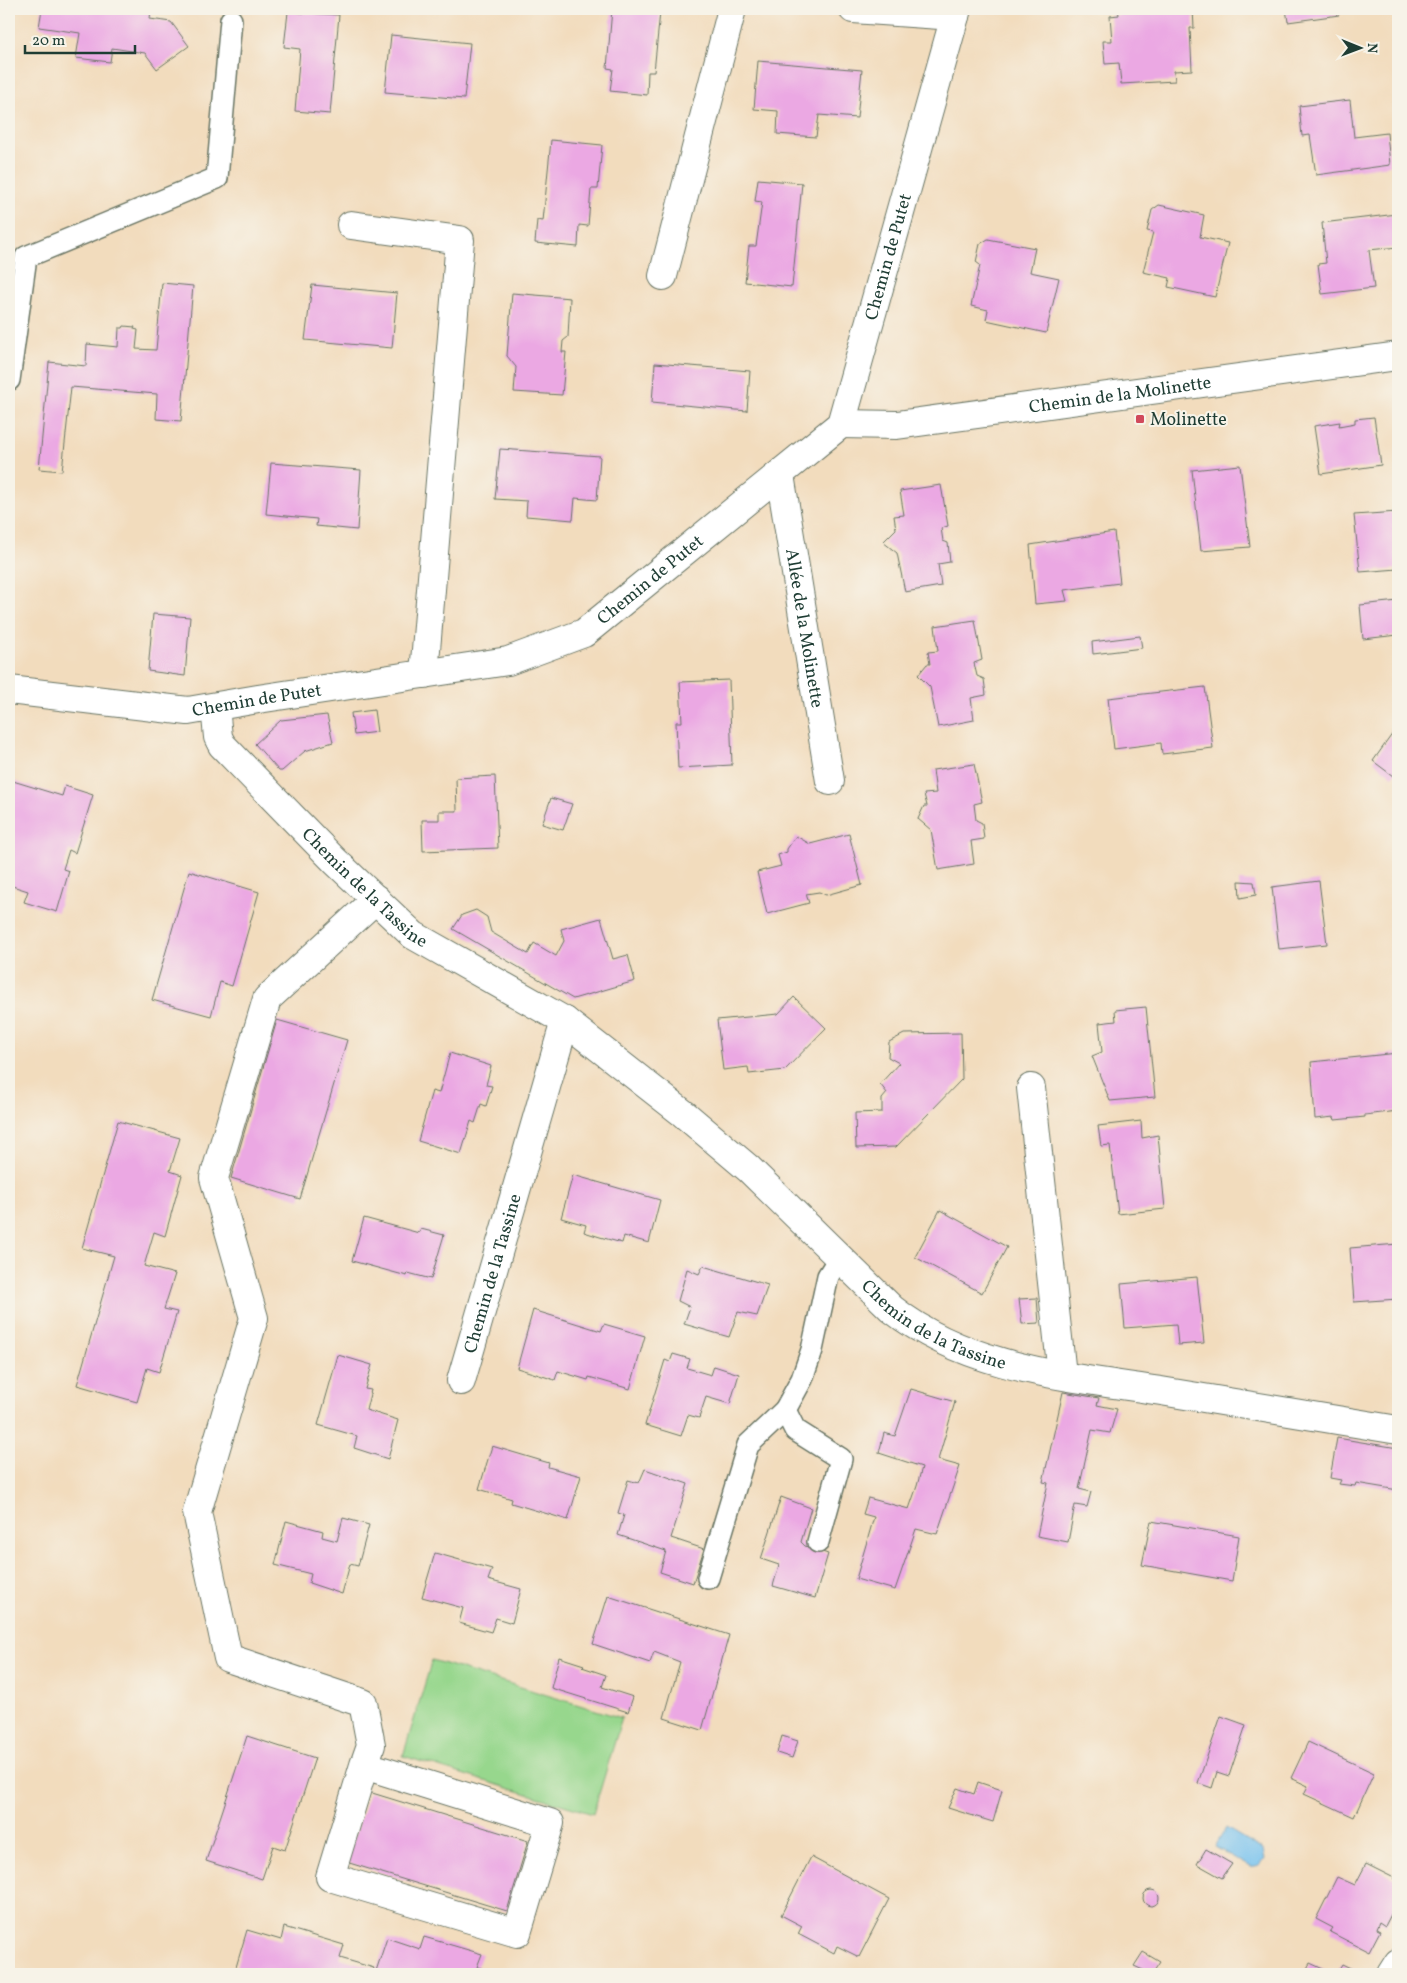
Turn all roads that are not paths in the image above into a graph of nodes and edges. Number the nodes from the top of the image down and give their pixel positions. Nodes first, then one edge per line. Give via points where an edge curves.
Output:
1 (732, 9) edge
2 (853, 9) edge
3 (956, 12) edge
4 (231, 20) dead end
5 (351, 225) dead end
6 (663, 276) dead end
7 (1398, 356) edge
8 (9, 380) edge
9 (841, 424) junction
10 (780, 474) junction
11 (424, 674) junction
12 (9, 690) edge
13 (215, 707) junction
14 (830, 781) dead end
15 (376, 899) junction
16 (565, 1021) junction
17 (1030, 1088) dead end
18 (840, 1258) junction
19 (1062, 1375) junction
20 (461, 1381) dead end
21 (785, 1410) junction
22 (1398, 1430) edge
23 (818, 1542) dead end
24 (708, 1578) dead end
25 (364, 1765) junction
26 (1398, 1963) edge
27 (1391, 1974) edge

1 - 6 street
2 - 3 street, Chemin de Putet
3 - 9 street, Chemin de Putet
4 - 8 lane via 217,178 26,257
5 - 11 street via 460,240
7 - 9 street, Chemin de la Molinette via 896,425
9 - 10 street, Chemin de Putet
10 - 11 street, Chemin de Putet via 584,633 508,660
10 - 14 street, Allée de la Molinette
11 - 13 street, Chemin de Putet
12 - 13 street, Chemin de Putet via 188,711
13 - 15 street, Chemin de la Tassine via 218,736 237,763
15 - 16 street, Chemin de la Tassine via 414,934
15 - 25 street via 267,999 214,1178 254,1318 197,1512 228,1658 363,1703 370,1745
16 - 18 street, Chemin de la Tassine via 749,1169
16 - 20 street, Chemin de la Tassine
17 - 19 street
18 - 19 street, Chemin de la Tassine via 892,1309 933,1336 971,1353
18 - 21 lane via 828,1276 812,1350 802,1379
19 - 22 street, Chemin de la Tassine
21 - 23 lane via 795,1430 841,1459
21 - 24 lane via 748,1445
25 - 25 street via 330,1877 516,1933 550,1823
26 - 27 street

